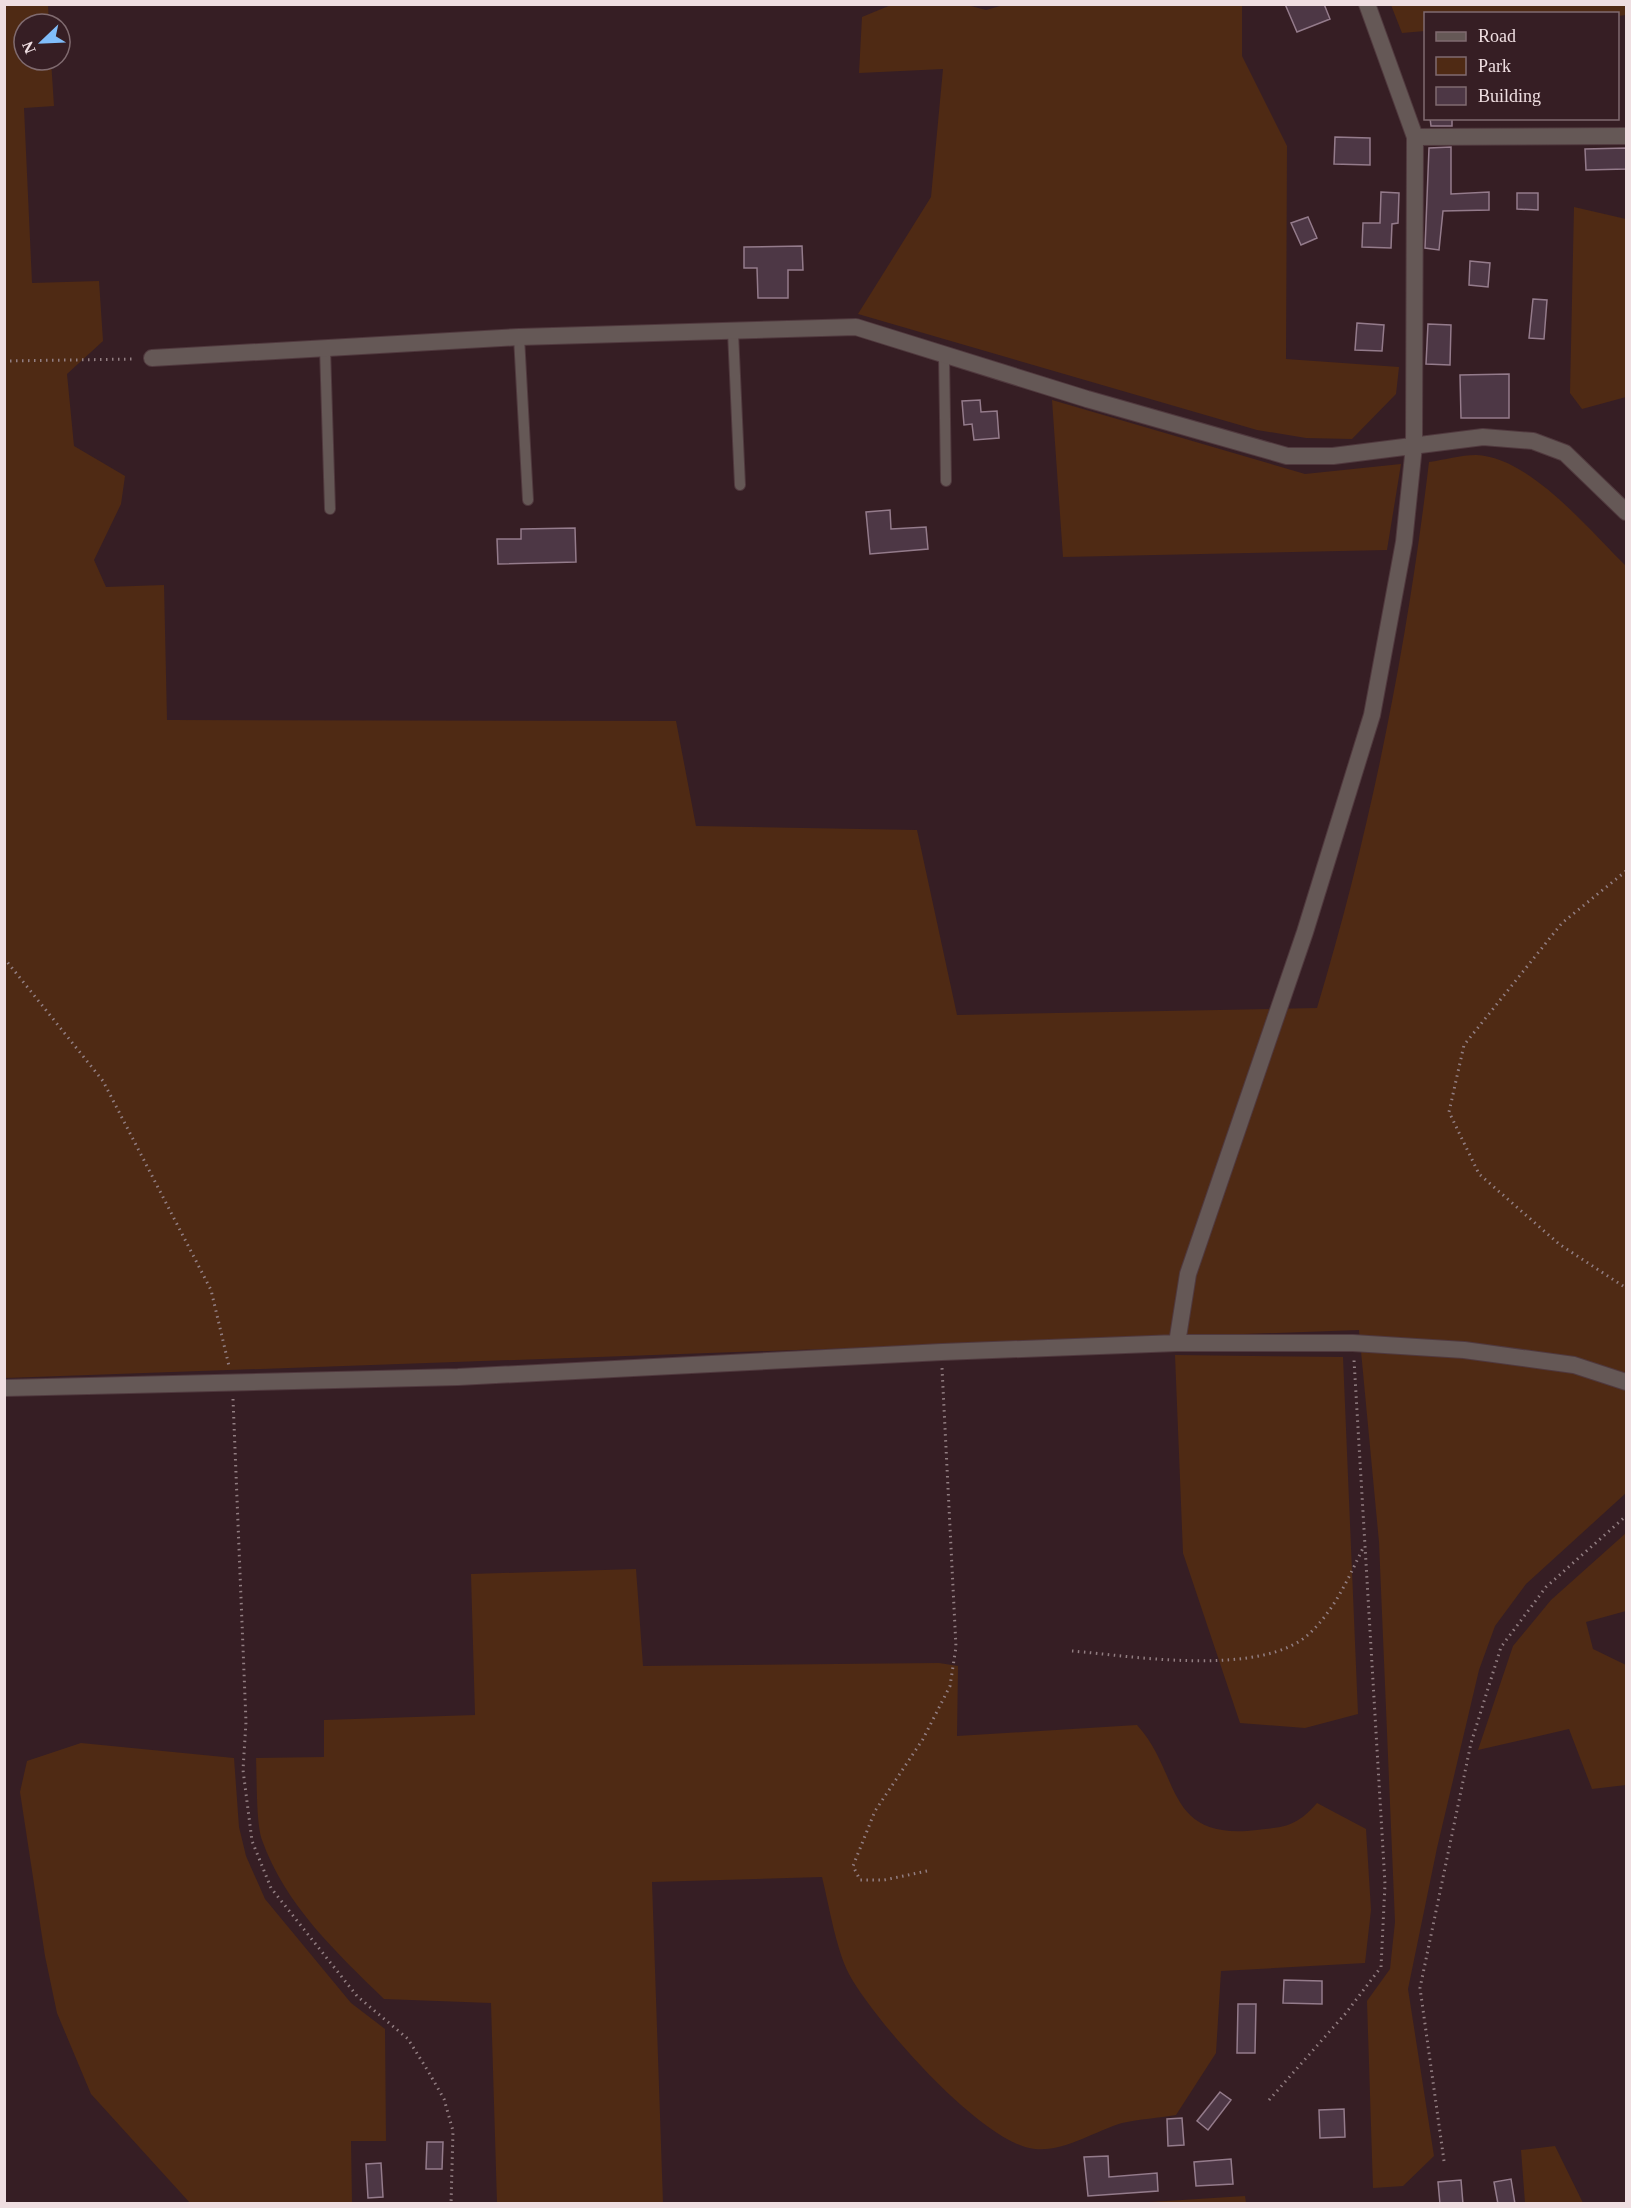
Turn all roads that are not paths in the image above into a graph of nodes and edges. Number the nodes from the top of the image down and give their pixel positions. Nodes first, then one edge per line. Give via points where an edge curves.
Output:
1 (1368, 4) edge
2 (1626, 136) edge
3 (1415, 137) junction
4 (733, 332) junction
5 (519, 337) junction
6 (325, 348) junction
7 (944, 355) junction
8 (152, 358) road end
9 (1414, 446) junction
10 (946, 481) dead end
11 (740, 485) dead end
12 (528, 500) dead end
13 (330, 509) dead end
14 (1626, 512) edge
15 (1177, 1343) junction
16 (1626, 1382) edge
17 (4, 1388) edge

1 - 3 street
2 - 3 street
3 - 9 street
4 - 5 street
4 - 7 street via 856,327
4 - 11 lane
5 - 6 street
5 - 12 lane
6 - 8 street
6 - 13 lane
7 - 9 street via 1287,456 1333,456
7 - 10 lane
9 - 14 street via 1483,437 1533,441 1564,453
9 - 15 street via 1404,542 1372,715 1305,932 1188,1274
15 - 16 street via 1353,1343 1464,1350 1574,1365
15 - 17 street via 458,1377

